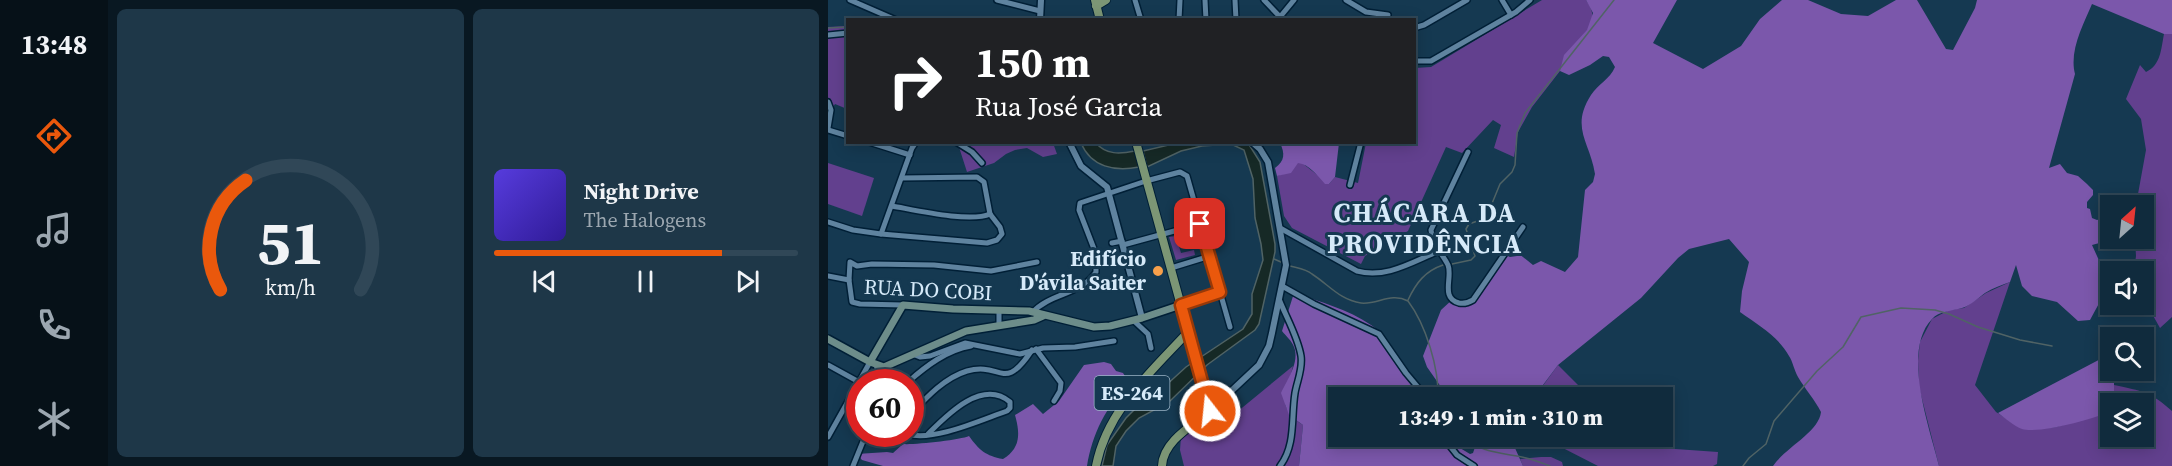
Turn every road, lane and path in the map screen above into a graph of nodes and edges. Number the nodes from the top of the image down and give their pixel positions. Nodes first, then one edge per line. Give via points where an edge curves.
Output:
1 (850, 0) edge
2 (997, 0) edge
3 (1041, 0) edge
4 (1106, 0) edge
5 (1135, 0) edge
6 (1180, 0) edge
7 (1205, 0) edge
8 (1235, 0) edge
9 (1264, 0) edge
10 (1294, 0) edge
11 (1346, 0) edge
12 (1467, 0) edge
13 (1502, 0) edge
14 (1530, 0) edge
15 (1095, 3) edge
16 (1040, 11) junction
17 (1388, 15) dead end
18 (1511, 15) junction
19 (891, 18) edge
20 (1040, 18) edge
21 (1099, 18) edge
22 (1140, 18) edge
23 (1179, 18) edge
24 (1206, 18) edge
25 (1236, 18) edge
26 (1281, 18) edge
27 (1416, 27) edge
28 (846, 33) edge
29 (828, 35) edge
30 (1416, 61) edge
31 (828, 102) edge
32 (829, 117) edge
33 (828, 129) edge
34 (846, 135) edge
35 (875, 144) edge
36 (915, 144) edge
37 (959, 144) edge
38 (1070, 144) edge
39 (1254, 144) edge
40 (1360, 144) edge
41 (1137, 147) edge
42 (1468, 152) dead end
43 (910, 155) junction
44 (982, 163) dead end
45 (1145, 177) junction
46 (903, 178) junction
47 (1350, 185) dead end
48 (1109, 193) junction
49 (892, 206) junction
50 (990, 214) junction
51 (828, 222) edge
52 (1200, 224) junction
53 (1523, 227) dead end
54 (1280, 228) junction
55 (881, 234) junction
56 (1162, 234) junction
57 (1112, 243) dead end
58 (1122, 243) junction
59 (1439, 251) junction
60 (1210, 256) junction
61 (1037, 262) dead end
62 (1171, 268) junction
63 (828, 276) edge
64 (849, 280) junction
65 (1282, 286) junction
66 (1220, 292) junction
67 (1279, 298) junction
68 (903, 305) junction
69 (1181, 305) junction
70 (999, 311) junction
71 (1033, 312) junction
72 (1043, 316) junction
73 (1142, 318) junction
74 (1133, 320) junction
75 (999, 326) junction
76 (1230, 327) dead end
77 (1188, 332) junction
78 (828, 339) edge
79 (1114, 341) dead end
80 (973, 346) junction
81 (1151, 348) dead end
82 (1034, 350) junction
83 (915, 355) junction
84 (873, 363) junction
85 (828, 365) edge
86 (869, 369) edge
87 (877, 369) edge
88 (924, 369) edge
89 (846, 375) edge
90 (1418, 387) edge
91 (924, 401) edge
92 (1054, 401) dead end
93 (846, 405) edge
94 (1210, 411) junction
95 (924, 434) edge
96 (928, 434) junction
97 (828, 437) edge
98 (861, 447) edge
99 (1449, 447) edge
100 (853, 466) edge
101 (1096, 466) edge
102 (1162, 466) edge
103 (1280, 466) edge
104 (1474, 466) edge

1 - 19 street
2 - 16 street
3 - 16 street
4 - 15 main road
5 - 22 street
6 - 23 street
7 - 24 street
8 - 25 street
9 - 26 street
10 - 26 street
11 - 17 street via 1366,12
12 - 27 street
13 - 18 street
14 - 18 street
15 - 21 main road
16 - 20 street
18 - 30 street via 1431,61
28 - 29 street
31 - 32 street
32 - 33 street
33 - 34 street
35 - 43 street
36 - 43 street
37 - 44 street
38 - 48 street via 1080,166 1103,183
39 - 54 street via 1268,162
40 - 47 street
41 - 45 main road, ES-264
42 - 59 street via 1432,225 1431,235
43 - 46 street
45 - 48 street
45 - 52 street via 1180,172 1186,176
45 - 56 main road, ES-264
46 - 49 street
46 - 50 street via 975,177 984,182
48 - 58 street
48 - 71 street via 1081,203 1079,210 1095,254 1095,272 1084,285
49 - 50 street via 960,216
49 - 55 street
50 - 55 street via 1002,234 987,243
51 - 55 street
52 - 56 street
52 - 60 street
53 - 59 street via 1469,303 1455,302 1448,295 1449,269
54 - 59 street via 1368,274 1392,271
54 - 65 street via 1286,265
56 - 58 street
56 - 62 main road, ES-264
57 - 58 street
58 - 73 street
60 - 62 street
60 - 66 street
61 - 64 street, RUA DO COBI via 991,271 934,265 857,266 850,262
62 - 69 main road, ES-264
63 - 64 street
64 - 68 street, RUA DO COBI via 850,299 854,303
65 - 67 street
65 - 90 street via 1379,334
66 - 69 street
66 - 76 street
67 - 94 street via 1269,346 1259,365
67 - 103 street via 1300,350 1301,365 1291,439
68 - 70 main road, RUA DO COBI
68 - 84 main road
69 - 73 main road, RUA DO COBI
69 - 77 main road, ES-264
70 - 71 main road, RUA DO COBI
70 - 75 street
71 - 72 main road, RUA DO COBI
72 - 74 main road, RUA DO COBI via 1094,327
72 - 75 main road
73 - 74 main road, RUA DO COBI
74 - 81 street via 1148,334
75 - 83 main road via 966,331
77 - 94 main road, ES-264
77 - 101 main road, ES-264 via 1120,408
78 - 84 main road
79 - 82 street
80 - 82 street via 1011,353
80 - 83 street via 962,344 925,357
80 - 88 street via 940,358
82 - 91 street via 1011,373 975,370 958,375
82 - 92 street via 1061,383
83 - 84 main road via 886,367
84 - 86 street
84 - 87 street
85 - 89 street
93 - 97 street
94 - 102 main road, ES-264 via 1168,447
95 - 96 street
96 - 96 street via 959,429 1007,411 1011,405 992,395 974,398 956,408
98 - 100 street
99 - 104 street

